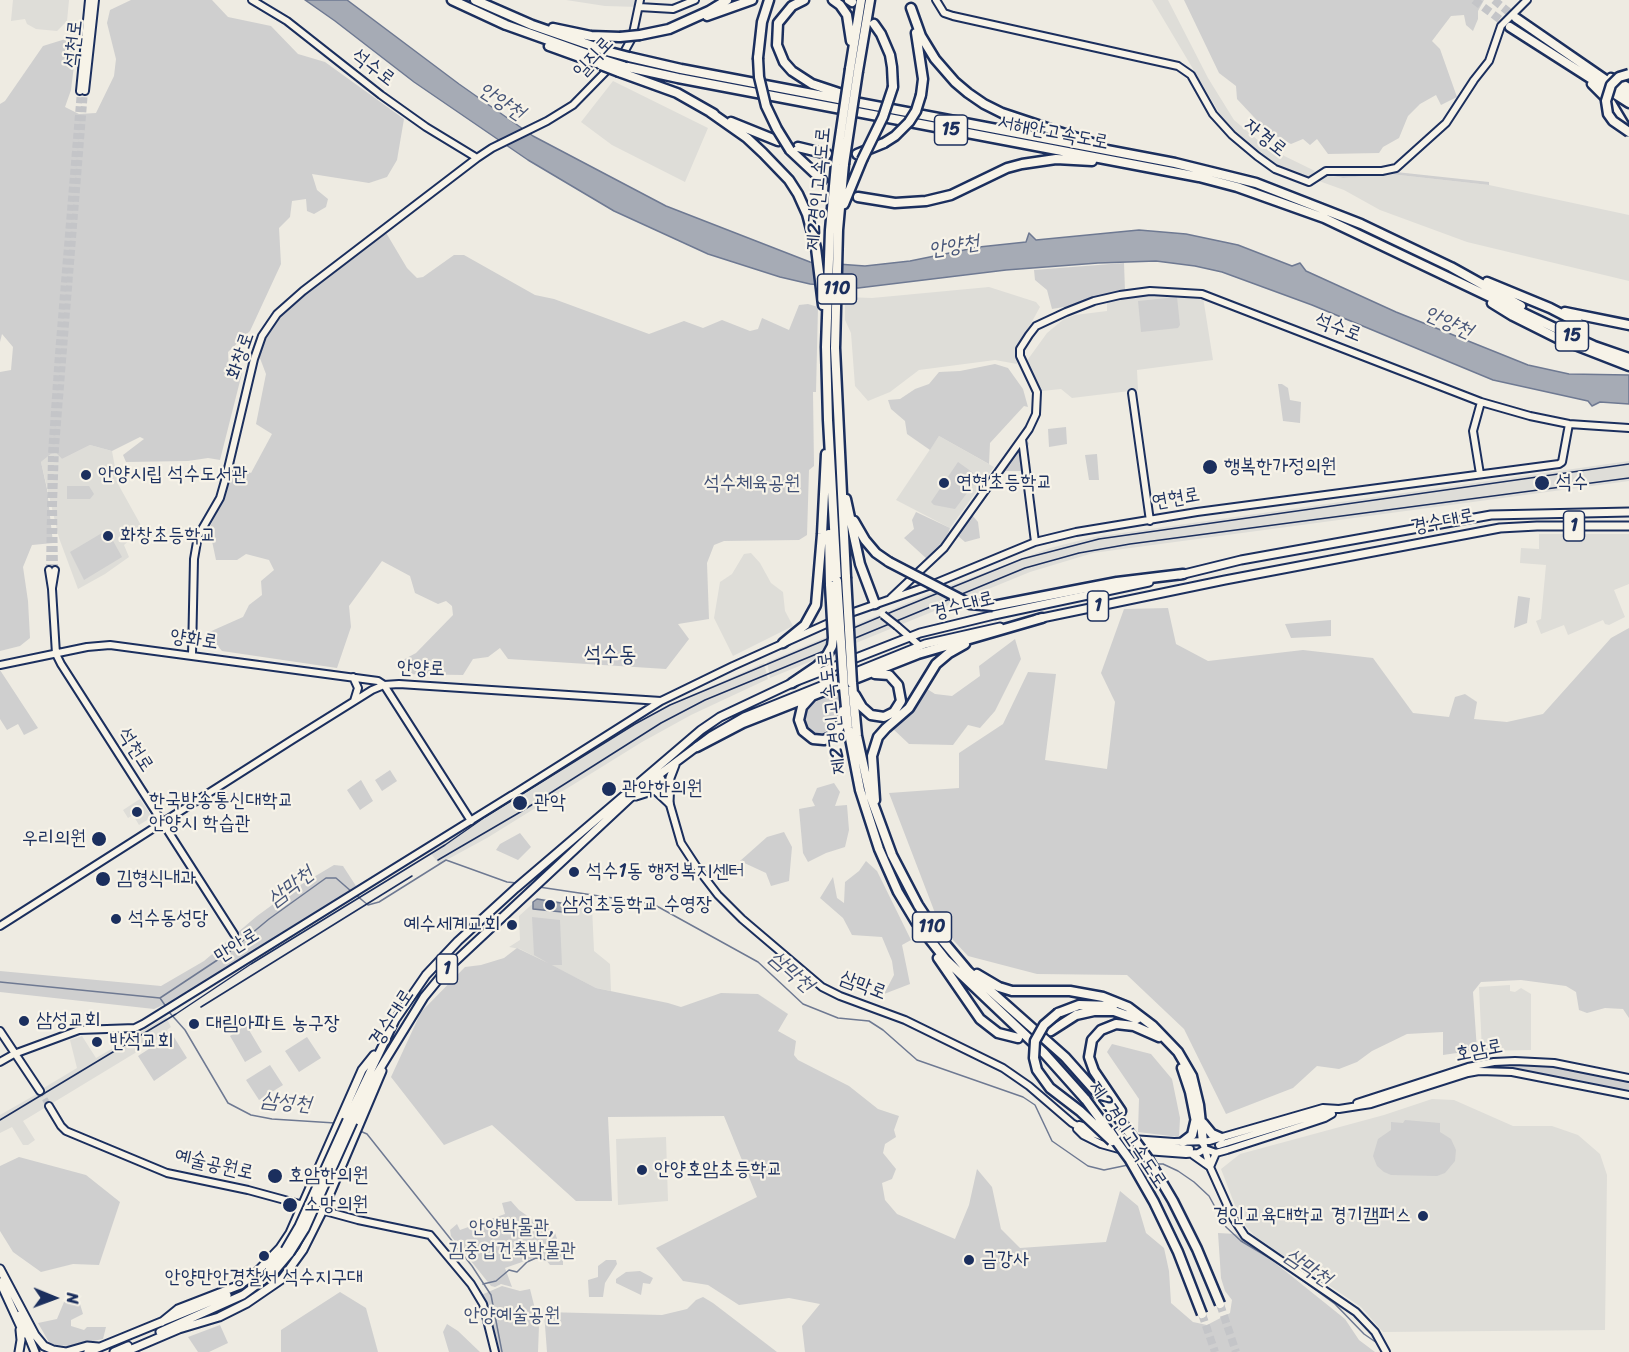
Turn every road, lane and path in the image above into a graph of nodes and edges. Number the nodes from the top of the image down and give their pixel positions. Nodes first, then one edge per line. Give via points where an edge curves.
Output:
1 (89, 0) edge
2 (95, 0) edge
3 (252, 0) edge
4 (452, 0) edge
5 (475, 0) edge
6 (695, 0) edge
7 (727, 0) edge
8 (752, 0) edge
9 (769, 0) edge
10 (804, 0) edge
11 (833, 0) edge
12 (870, 0) edge
13 (936, 0) edge
14 (1527, 0) edge
15 (854, 1) edge
16 (639, 4) edge
17 (910, 4) edge
18 (509, 14) junction
19 (1516, 18) tunnel mouth
20 (874, 24) dead end
21 (1510, 27) tunnel mouth
22 (669, 28) junction
23 (1563, 51) junction
24 (1558, 59) junction
25 (853, 67) junction
26 (621, 69) junction
27 (1629, 74) edge
28 (1629, 88) edge
29 (1629, 96) edge
30 (1629, 103) edge
31 (880, 107) junction
32 (710, 112) junction
33 (1629, 132) edge
34 (778, 141) dead end
35 (794, 149) junction
36 (1124, 153) junction
37 (827, 154) dead end
38 (860, 157) junction
39 (477, 158) junction
40 (1125, 163) junction
41 (822, 180) dead end
42 (1279, 196) junction
43 (858, 197) dead end
44 (834, 230) junction
45 (1451, 267) junction
46 (1516, 310) junction
47 (1629, 325) edge
48 (830, 347) junction
49 (1629, 353) edge
50 (1629, 358) edge
51 (1629, 366) edge
52 (1132, 393) dead end
53 (1481, 402) junction
54 (828, 420) junction
55 (1569, 424) junction
56 (1629, 428) edge
57 (1022, 438) junction
58 (840, 457) junction
59 (1480, 474) junction
60 (846, 498) junction
61 (1629, 512) edge
62 (1149, 521) junction
63 (1629, 526) edge
64 (1035, 542) junction
65 (52, 570) tunnel mouth
66 (918, 573) junction
67 (1183, 574) junction
68 (833, 583) junction
69 (931, 585) junction
70 (888, 599) junction
71 (875, 604) junction
72 (883, 615) junction
73 (1042, 618) junction
74 (994, 632) junction
75 (911, 638) junction
76 (783, 643) junction
77 (921, 646) junction
78 (56, 654) junction
79 (192, 656) junction
80 (0, 665) edge
81 (863, 676) junction
82 (353, 677) junction
83 (792, 683) junction
84 (384, 685) junction
85 (848, 685) junction
86 (818, 693) junction
87 (662, 701) junction
88 (354, 702) junction
89 (697, 747) junction
90 (679, 760) junction
91 (657, 771) junction
92 (630, 798) junction
93 (669, 803) junction
94 (471, 821) junction
95 (878, 821) junction
96 (162, 823) junction
97 (916, 922) junction
98 (0, 926) edge
99 (234, 934) dead end
100 (960, 961) junction
101 (1138, 1015) junction
102 (0, 1031) edge
103 (1051, 1031) dead end
104 (1159, 1037) junction
105 (1018, 1038) dead end
106 (383, 1044) junction
107 (14, 1054) junction
108 (0, 1062) edge
109 (1629, 1078) edge
110 (40, 1091) tunnel mouth
111 (1629, 1095) edge
112 (49, 1106) tunnel mouth
113 (1339, 1109) junction
114 (1117, 1111) junction
115 (1198, 1117) junction
116 (353, 1122) junction
117 (1072, 1123) junction
118 (1218, 1141) junction
119 (1204, 1146) junction
120 (1189, 1148) junction
121 (1216, 1153) junction
122 (1130, 1160) junction
123 (1210, 1167) junction
124 (302, 1204) junction
125 (323, 1210) junction
126 (288, 1252) junction
127 (0, 1269) edge
128 (2, 1279) edge
129 (1220, 1304) tunnel mouth
130 (1202, 1314) tunnel mouth
131 (16, 1319) junction
132 (162, 1322) junction
133 (164, 1330) junction
134 (176, 1330) junction
135 (101, 1347) junction
136 (57, 1351) edge
137 (19, 1352) edge
138 (33, 1352) edge
139 (88, 1352) edge
140 (114, 1352) edge
141 (124, 1352) edge
142 (495, 1352) edge
143 (1386, 1352) edge

1 - 2 street, 석천로 via 83,91
3 - 39 street, 석수로 via 287,21 426,127
4 - 26 highway, 서해안고속도로 / 15, bridge
5 - 18 highway, 서해안고속도로 / 15
6 - 16 street via 673,9
7 - 22 highway
8 - 22 highway
9 - 35 highway, bridge via 762,22 759,77 777,129
10 - 31 highway via 792,6 778,23 777,45 784,62 812,84
11 - 25 highway via 849,20
12 - 25 highway, 제2경인고속도로 / 110
13 - 14 street, 자경로 via 944,13 953,16 1178,66 1191,75 1213,114 1232,135 1275,169 1309,182 1326,171 1396,168 1446,123 1488,63 1501,26
15 - 25 highway, 제2경인고속도로 / 110
16 - 39 street, 일직로 via 632,38 623,54 573,105
17 - 36 highway via 921,36 935,59 955,82 984,104
17 - 38 highway, bridge via 923,79 916,111 895,136
18 - 22 highway, bridge via 591,36 640,35
18 - 31 highway, 서해안고속도로 / 15, bridge via 571,40 629,57
19 - 23 highway
20 - 38 highway, bridge via 890,55 893,87 883,117
21 - 24 highway
23 - 28 highway
23 - 29 highway
24 - 30 highway
24 - 33 highway via 1604,95
25 - 44 highway, 제2경인고속도로 / 110, bridge
26 - 32 highway
26 - 40 highway, 서해안고속도로 / 15
27 - 33 highway, bridge via 1611,85 1606,101 1613,121
31 - 36 highway, 서해안고속도로 / 15
32 - 34 highway
32 - 48 highway via 747,138 778,167 798,194 807,214 819,270
35 - 37 highway
35 - 41 highway
36 - 42 highway, 서해안고속도로 / 15 via 1256,183
38 - 44 highway
39 - 79 street, 화창로 via 303,291 277,314 262,336 220,498 198,536
40 - 42 highway, 서해안고속도로 / 15
40 - 43 highway via 1040,160 1007,168 938,199 895,203
42 - 45 highway, 서해안고속도로 / 15 via 1361,224
42 - 46 highway, 서해안고속도로 / 15
44 - 48 highway, 제2경인고속도로 / 110
45 - 46 highway, 서해안고속도로 / 15
45 - 47 highway via 1580,320
46 - 49 highway, 서해안고속도로 / 15
46 - 50 highway, 서해안고속도로 / 15
46 - 51 highway via 1566,341
48 - 54 highway, 제2경인고속도로 / 110
48 - 58 highway, 제2경인고속도로 / 110
52 - 62 street
53 - 55 street, 석수로
53 - 57 street, 석수로 via 1202,294 1136,291 1094,301 1036,326 1020,349 1037,392 1036,414
53 - 59 street via 1473,431
54 - 68 highway, 제2경인고속도로 / 110
54 - 76 highway via 816,605 805,625
55 - 56 street, 석수로
55 - 59 street, 연현로 via 1560,464
57 - 64 street
57 - 66 street via 944,548
58 - 60 highway
58 - 85 highway, 제2경인고속도로 / 110, bridge
59 - 62 street, 연현로
60 - 67 highway, bridge via 856,525 876,553 970,604 993,606 1117,582
60 - 71 highway via 860,564
61 - 67 main road, 경수대로 / 1 via 1517,513 1474,518
62 - 64 street, 연현로
63 - 73 main road, 경수대로 / 1 via 1500,528
64 - 69 street, 연현로
65 - 78 street, 석천로
66 - 69 street
66 - 70 street
67 - 75 main road, 경수대로 / 1 via 971,620
68 - 83 highway, bridge via 830,650 817,666
68 - 85 highway, 제2경인고속도로 / 110, bridge
69 - 70 street, 연현로
70 - 71 street, 연현로
70 - 72 street
71 - 72 street
71 - 76 street, 안양로
72 - 75 street, bridge
73 - 74 highway
73 - 77 main road, 경수대로 / 1
74 - 81 highway via 918,654
74 - 95 highway via 942,658 909,708 878,738 872,756
75 - 77 street
75 - 83 main road, 경수대로 / 1
76 - 87 street, 안양로
77 - 89 main road, 경수대로 / 1 via 744,717
78 - 79 street, 양화로 via 110,645
78 - 80 street, 양화로
78 - 96 street, 석천로
79 - 82 street, 양화로
81 - 85 highway via 885,674 896,681 901,698 892,714 881,717 868,713
81 - 86 highway
82 - 84 street, 양화로
82 - 88 street via 358,688
83 - 91 main road, 경수대로 / 1 via 701,729
84 - 87 street, 안양로
84 - 88 street, 안양로
84 - 94 street
85 - 86 highway via 841,725 835,735 824,740 807,736 799,720 803,705
85 - 95 highway, 제2경인고속도로 / 110
85 - 97 highway, 제2경인고속도로 / 110 via 854,765 871,825 898,892
86 - 89 highway via 743,723
87 - 94 street
88 - 96 street, 안양로
89 - 90 main road, 경수대로 / 1
90 - 91 main road, 경수대로 / 1
90 - 93 main road via 672,770
91 - 92 main road, 경수대로 / 1
91 - 93 street, 삼막로
91 - 106 main road, 경수대로 / 1 via 458,941 426,975
92 - 93 main road via 655,790
92 - 116 main road, 경수대로 / 1 via 447,969 424,997 385,1060
93 - 117 street, 삼막로 via 681,843 718,895 822,987 905,1020 1003,1068
94 - 107 street, 만안로 via 135,1028 79,1030
95 - 100 highway, 제2경인고속도로 / 110 via 918,905
96 - 98 street, 안양로
96 - 99 street, 석천로
97 - 105 highway via 974,1012 998,1033
97 - 122 highway, 제2경인고속도로 / 110, bridge via 945,960 1044,1053 1086,1100
100 - 101 highway via 1004,989 1087,993 1128,1007
100 - 114 highway, 제2경인고속도로 / 110 via 1065,1057
101 - 115 highway via 1161,1032 1183,1060 1195,1085
101 - 122 highway, bridge via 1094,1004 1071,1006 1044,1024 1035,1041 1034,1058 1039,1074 1050,1088 1086,1116
102 - 107 street
103 - 104 highway via 1076,1015 1103,1010 1130,1015
104 - 114 highway via 1134,1026 1116,1024 1101,1030 1092,1040 1089,1057
104 - 115 highway via 1185,1075
106 - 116 main road, 경수대로 / 1
106 - 124 main road via 362,1070
107 - 108 street
107 - 110 street
109 - 113 street, 호암로 via 1554,1063 1494,1062
111 - 113 street, 호암로 via 1512,1072 1479,1071 1371,1104
112 - 124 street, 예술공원로 via 66,1131 167,1173
113 - 118 street, 호암로 via 1300,1113
113 - 121 street, 호암로 via 1317,1121
114 - 129 highway, 제2경인고속도로 / 110, bridge via 1184,1222
115 - 118 highway
115 - 119 highway
115 - 120 highway
116 - 125 main road via 352,1140
116 - 126 main road, 1, bridge
117 - 120 street, 삼막로 via 1121,1137
117 - 120 street, 삼막로 via 1083,1135 1101,1144 1131,1150
118 - 119 street, 호암로
118 - 121 street
119 - 120 street, 삼막로
119 - 120 street, 삼막로
119 - 121 street
119 - 123 street
120 - 123 street
121 - 123 street
122 - 130 highway, 제2경인고속도로 / 110, bridge via 1170,1235
123 - 143 street via 1245,1236 1356,1312
124 - 125 street, 예술공원로
124 - 132 main road via 290,1233 255,1274 240,1285 178,1310
125 - 134 main road via 303,1250 270,1289 219,1317
125 - 142 street, 예술공원로 via 433,1237 483,1304
126 - 132 main road, 1 via 241,1288
126 - 133 main road, 1 via 274,1272 243,1295
127 - 128 main road
128 - 131 main road
128 - 136 main road via 39,1342
128 - 138 main road
131 - 137 main road
131 - 138 main road
132 - 135 main road, 1
133 - 134 main road
133 - 140 main road, 1
134 - 141 main road
135 - 136 main road
135 - 139 main road, 1

